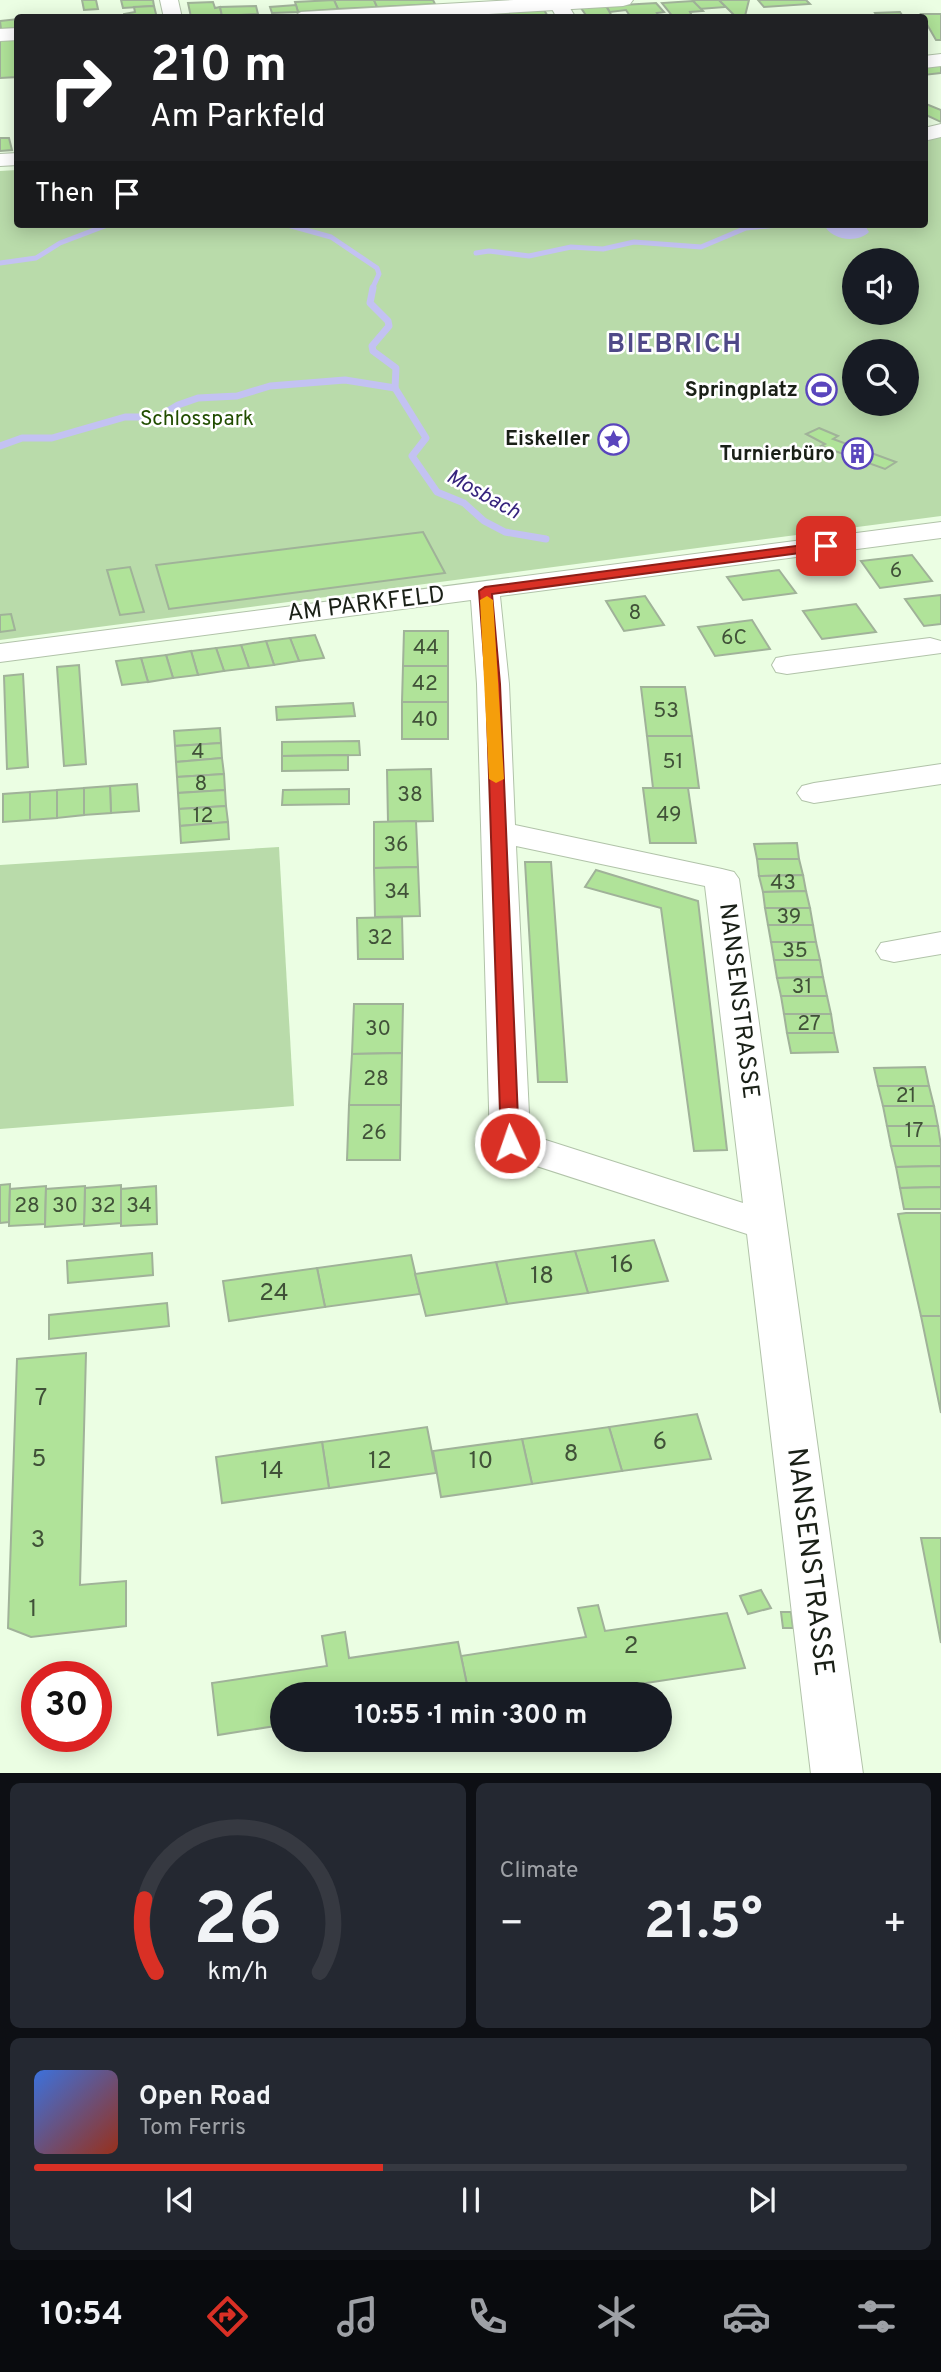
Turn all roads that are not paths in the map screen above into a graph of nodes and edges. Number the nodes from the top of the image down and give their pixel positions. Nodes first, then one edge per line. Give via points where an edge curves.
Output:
1 (623, 0) edge
2 (560, 7) edge
3 (395, 14) edge
4 (941, 530) edge
5 (485, 591) junction
6 (0, 653) edge
7 (937, 655) edge
8 (787, 665) dead end
9 (941, 774) edge
10 (814, 793) dead end
11 (499, 832) junction
12 (941, 943) edge
13 (894, 951) dead end
14 (766, 1225) junction
15 (837, 1773) edge

1 - 2 street
2 - 3 street
4 - 5 street, AM PARKFELD
5 - 6 street, AM PARKFELD
5 - 11 street
7 - 8 street
9 - 10 street
11 - 14 street, NANSENSTRASSE via 722,879
11 - 14 street via 510,1143
12 - 13 street
14 - 15 street, NANSENSTRASSE

